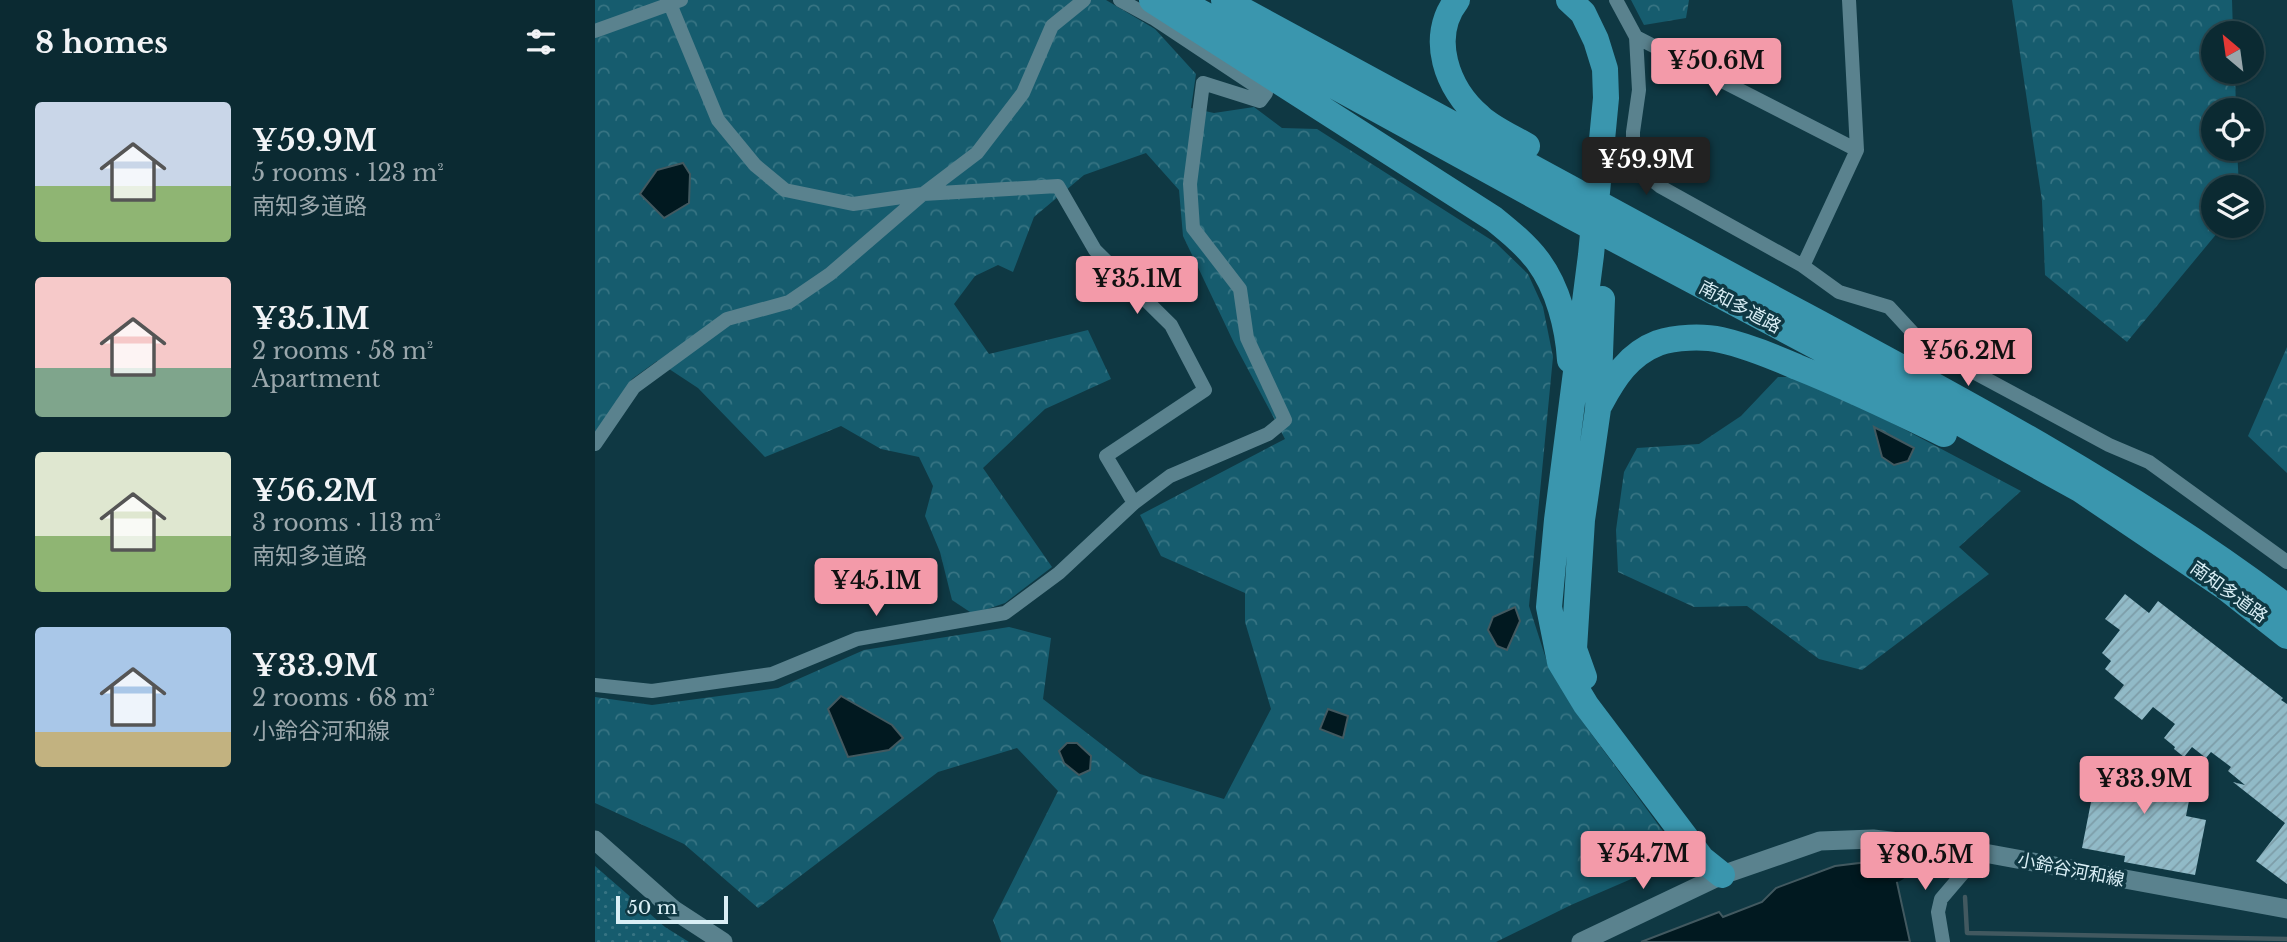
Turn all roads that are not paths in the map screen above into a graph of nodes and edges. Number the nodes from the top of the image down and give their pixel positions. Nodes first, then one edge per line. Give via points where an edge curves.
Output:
1 (1084, 0) edge
2 (1119, 0) edge
3 (1152, 0) edge
4 (1178, 0) edge
5 (1224, 0) edge
6 (1457, 0) edge
7 (1569, 0) edge
8 (1590, 0) edge
9 (1616, 0) edge
10 (1849, 0) edge
11 (676, 2) edge
12 (595, 31) edge
13 (1636, 37) junction
14 (1857, 150) junction
15 (923, 194) junction
16 (1573, 194) junction
17 (1638, 229) junction
18 (1803, 266) junction
19 (1572, 397) junction
20 (1598, 409) junction
21 (595, 444) edge
22 (2081, 490) junction
23 (1134, 503) junction
24 (2287, 562) edge
25 (2287, 607) edge
26 (2287, 636) edge
27 (595, 685) edge
28 (595, 840) edge
29 (1968, 850) junction
30 (1723, 876) junction
31 (2287, 909) edge
32 (723, 942) edge
33 (1581, 942) edge
34 (1943, 942) edge

1 - 15 street via 1052,26 1023,93 978,153
2 - 23 street via 1266,93 1260,102 1203,83 1190,184 1193,228 1240,289 1247,338 1285,420 1268,434 1170,475
3 - 19 highway via 1517,237 1539,262 1555,292 1566,327
4 - 16 highway, 南知多道路
5 - 16 highway, 南知多道路
6 - 16 highway via 1442,40 1445,66 1453,83 1481,118
7 - 19 highway via 1583,13 1596,40 1605,69 1606,98
8 - 20 highway via 1616,51 1618,94 1603,264
9 - 13 street
10 - 14 street
11 - 12 street
11 - 15 street via 717,120 755,165 785,190 853,204
13 - 14 street
13 - 18 street via 1639,90 1633,156 1640,171
14 - 18 street
15 - 21 street via 830,274 789,302 727,319 634,387
15 - 23 street via 1058,186 1095,250 1171,325 1205,390 1105,456
16 - 17 highway
16 - 17 highway, 南知多道路
17 - 22 highway, 南知多道路 via 1955,420
17 - 25 highway, 南知多道路 via 1980,411 2227,562
18 - 24 street via 1839,292 1889,307 1925,346 2149,462
19 - 30 highway via 1549,607 1560,662 1586,705 1702,859
20 - 22 highway via 1631,358 1658,343 1719,339 1842,385 2061,494
20 - 30 highway via 1582,520 1574,649 1586,682 1713,849
22 - 26 highway, 南知多道路 via 2226,588
23 - 27 street via 1059,573 1005,613 857,639 772,674 652,691
28 - 32 main road via 674,910
29 - 30 main road, 小鈴谷河和線 via 1873,839 1820,841
29 - 31 main road, 小鈴谷河和線
29 - 34 street via 1964,872 1941,899 1938,912
30 - 33 main road, 小鈴谷河和線

